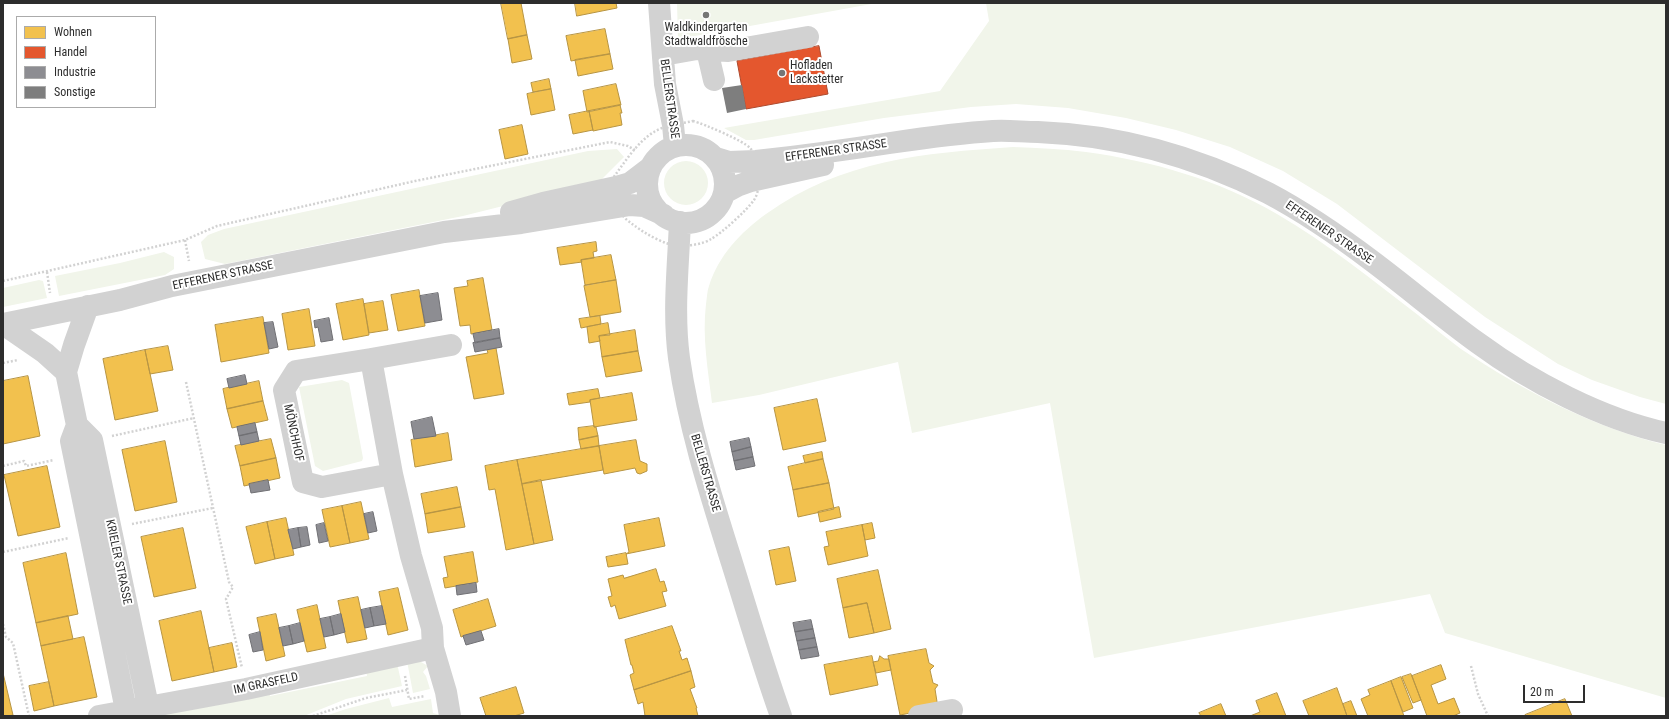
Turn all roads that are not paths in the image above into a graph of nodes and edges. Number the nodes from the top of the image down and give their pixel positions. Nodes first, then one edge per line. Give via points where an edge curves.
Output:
1 (660, 3) edge
2 (808, 36) dead end
3 (707, 50) junction
4 (663, 55) junction
5 (714, 80) dead end
6 (675, 146) junction
7 (716, 158) junction
8 (755, 158) junction
9 (651, 167) junction
10 (724, 193) junction
11 (614, 198) junction
12 (672, 219) junction
13 (88, 306) junction
14 (3, 324) edge
15 (451, 345) dead end
16 (370, 359) junction
17 (66, 372) junction
18 (77, 425) junction
19 (1666, 433) edge
20 (392, 474) junction
21 (98, 521) junction
22 (433, 648) junction
23 (148, 706) junction
24 (126, 710) junction
25 (952, 710) dead end
26 (99, 716) edge
27 (450, 716) edge
28 (781, 716) edge
29 (919, 716) edge

1 - 4 street, BELLERSTRASSE
2 - 3 street via 728,51
3 - 4 street via 697,49
3 - 5 street
4 - 6 street, BELLERSTRASSE
6 - 7 street via 697,146
6 - 9 street via 665,151
7 - 8 street, EFFERENER STRASSE via 729,162
7 - 10 street via 725,181
8 - 10 street, EFFERENER STRASSE via 736,186
8 - 19 street, EFFERENER STRASSE via 996,130 1068,133 1103,138 1169,154 1202,164 1268,193 1319,224 1376,264 1479,344 1541,384 1609,415
9 - 11 street, EFFERENER STRASSE
9 - 12 street via 648,182 650,198 656,208
10 - 12 street via 720,204 703,219 692,222
11 - 12 street, EFFERENER STRASSE via 630,205 644,206
11 - 13 street, EFFERENER STRASSE via 521,223 444,232 172,286
12 - 28 street, BELLERSTRASSE via 679,246 676,292 679,358 691,422 719,522
13 - 14 street, EFFERENER STRASSE
13 - 17 street, KRIELER STRASSE
14 - 17 street via 45,353
15 - 16 street, MÖNCHHOF
16 - 20 street
16 - 20 street, MÖNCHHOF via 296,371 284,390 303,482 322,487
17 - 18 street, KRIELER STRASSE
18 - 21 street, KRIELER STRASSE via 72,441
18 - 21 street, KRIELER STRASSE via 92,440
20 - 22 street via 411,556 432,628
21 - 23 street, KRIELER STRASSE
21 - 24 street, KRIELER STRASSE
22 - 23 street, IM GRASFELD via 246,689
22 - 27 street
23 - 24 street, IM GRASFELD
24 - 26 street, IM GRASFELD
25 - 29 street

